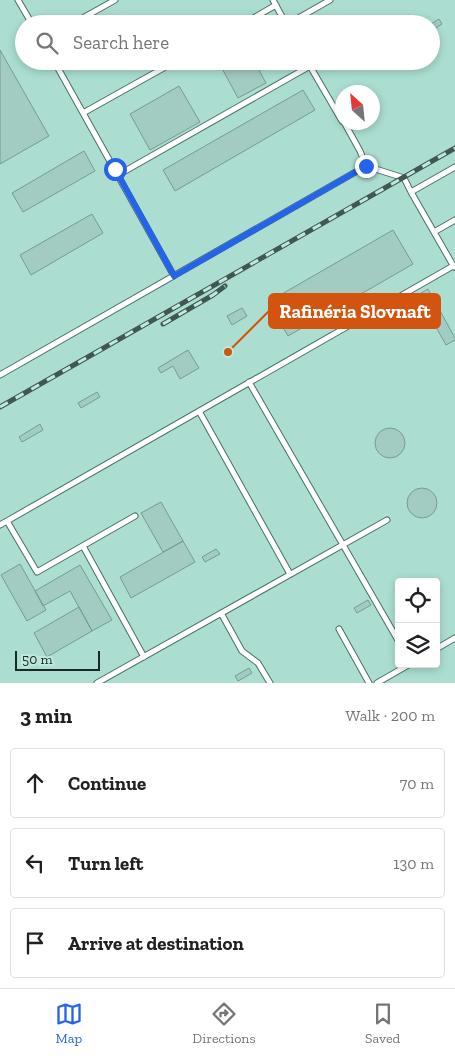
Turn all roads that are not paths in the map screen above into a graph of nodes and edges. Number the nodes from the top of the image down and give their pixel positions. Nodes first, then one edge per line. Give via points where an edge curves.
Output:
1 (18, 0) edge
2 (115, 0) edge
3 (330, 0) edge
4 (274, 3) edge
5 (27, 15) edge
6 (88, 15) edge
7 (256, 15) edge
8 (281, 15) edge
9 (303, 15) edge
10 (59, 70) edge
11 (160, 70) edge
12 (296, 70) edge
13 (312, 70) edge
14 (335, 109) edge
15 (83, 113) junction
16 (348, 130) edge
17 (366, 166) junction
18 (455, 167) edge
19 (118, 175) junction
20 (411, 192) junction
21 (455, 220) edge
22 (434, 232) junction
23 (454, 268) edge
24 (174, 276) junction
25 (0, 374) edge
26 (250, 382) junction
27 (199, 411) junction
28 (135, 516) dead end
29 (387, 520) dead end
30 (7, 521) junction
31 (0, 524) edge
32 (343, 545) junction
33 (83, 546) junction
34 (290, 574) junction
35 (221, 613) junction
36 (339, 629) dead end
37 (395, 635) edge
38 (455, 638) edge
39 (440, 647) edge
40 (144, 657) junction
41 (403, 668) edge
42 (97, 683) edge
43 (270, 683) edge
44 (369, 683) edge
45 (377, 683) edge

1 - 5 lane
2 - 6 lane
3 - 9 lane
4 - 7 lane
4 - 8 lane
10 - 15 lane
11 - 15 lane
12 - 19 lane
13 - 14 lane
15 - 19 lane
16 - 17 lane
17 - 20 lane via 404,178
17 - 24 lane
18 - 20 lane
19 - 24 lane
20 - 22 lane
21 - 22 lane
22 - 23 lane
23 - 26 lane
24 - 25 lane
26 - 27 lane
26 - 32 lane
27 - 30 lane
27 - 34 lane
28 - 33 lane
29 - 32 lane
30 - 31 lane
30 - 33 lane via 37,572
32 - 34 lane
32 - 37 lane
33 - 40 lane
34 - 35 lane
35 - 40 lane
35 - 43 lane via 242,651 258,663
36 - 44 lane
38 - 39 lane
40 - 42 lane
41 - 45 lane

